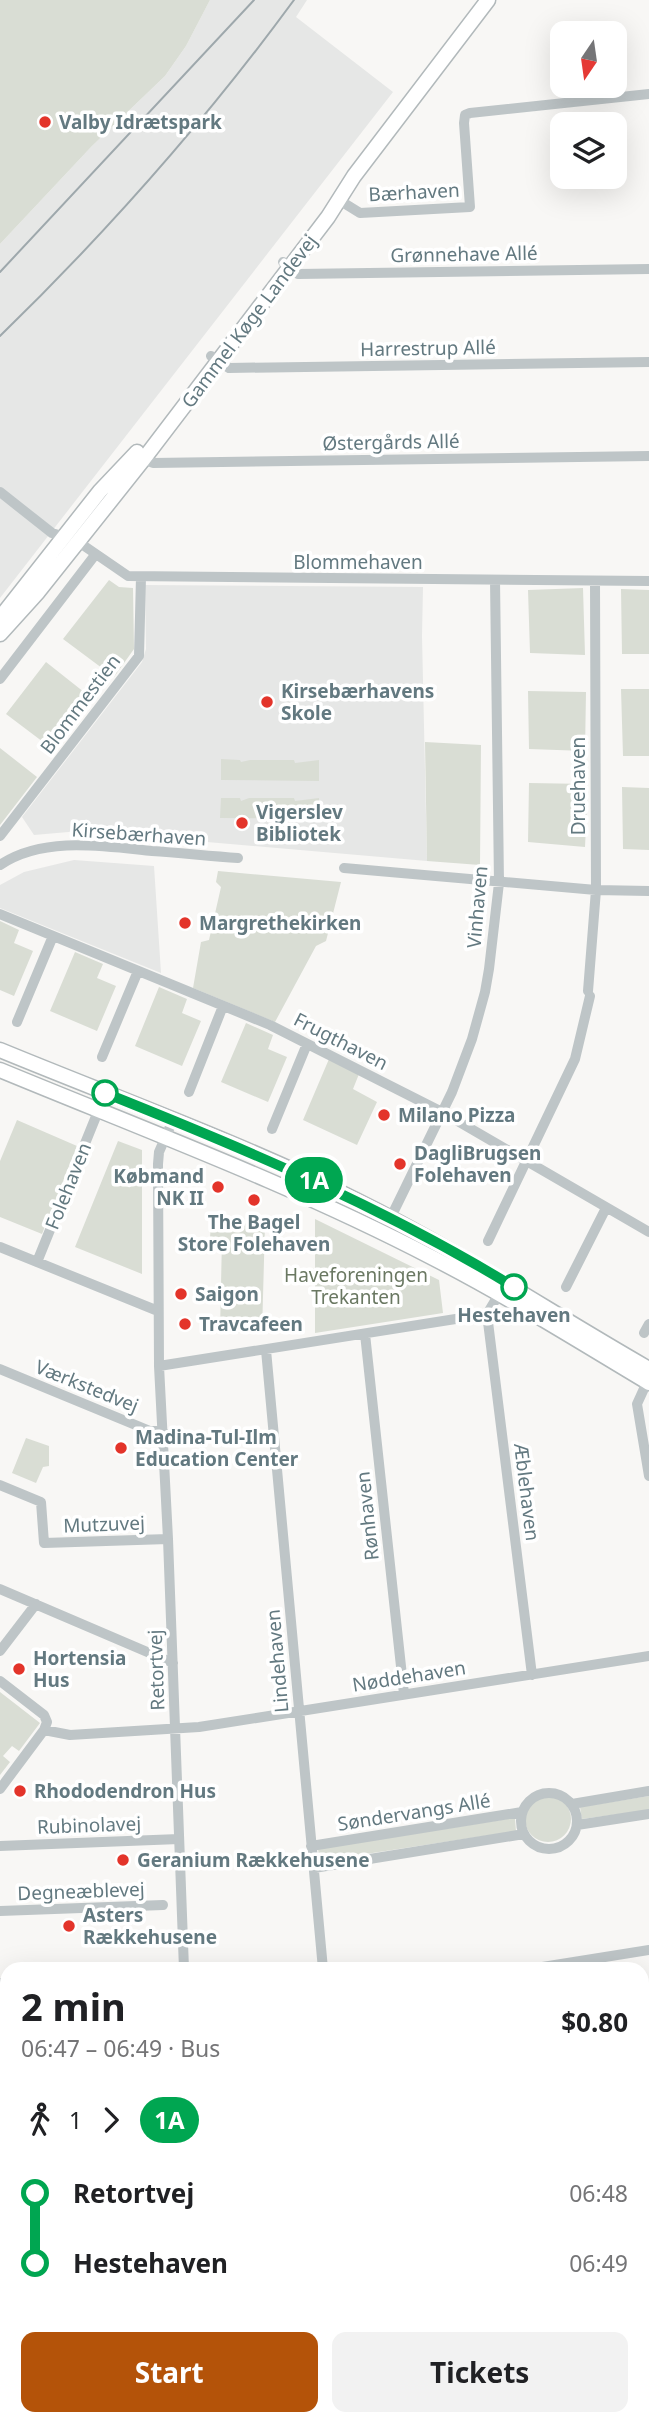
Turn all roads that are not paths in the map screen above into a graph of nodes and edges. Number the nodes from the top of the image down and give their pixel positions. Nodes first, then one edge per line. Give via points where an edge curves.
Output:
1 (476, 0) edge
2 (488, 0) edge
3 (649, 94) edge
4 (339, 200) junction
5 (286, 265) junction
6 (649, 269) edge
7 (214, 359) junction
8 (649, 362) edge
9 (649, 456) edge
10 (139, 457) junction
11 (0, 492) edge
12 (71, 539) junction
13 (96, 555) junction
14 (141, 577) junction
15 (495, 580) junction
16 (595, 581) junction
17 (649, 581) edge
18 (0, 618) edge
19 (0, 634) edge
20 (0, 679) edge
21 (0, 836) edge
22 (238, 858) dead end
23 (0, 865) edge
24 (344, 868) dead end
25 (499, 883) junction
26 (596, 890) junction
27 (649, 891) edge
28 (0, 914) edge
29 (53, 936) junction
30 (138, 971) junction
31 (223, 1006) junction
32 (17, 1022) dead end
33 (307, 1044) junction
34 (0, 1050) edge
35 (102, 1057) dead end
36 (2, 1074) edge
37 (189, 1092) dead end
38 (99, 1109) junction
39 (442, 1112) junction
40 (173, 1120) junction
41 (272, 1129) dead end
42 (166, 1137) junction
43 (526, 1161) junction
44 (606, 1208) junction
45 (391, 1217) junction
46 (649, 1233) edge
47 (488, 1241) dead end
48 (0, 1247) edge
49 (37, 1262) junction
50 (566, 1287) dead end
51 (499, 1294) junction
52 (158, 1311) junction
53 (487, 1314) junction
54 (365, 1334) junction
55 (265, 1350) junction
56 (159, 1366) junction
57 (0, 1369) edge
58 (648, 1378) edge
59 (163, 1432) junction
60 (649, 1476) edge
61 (0, 1485) edge
62 (169, 1539) junction
63 (0, 1589) edge
64 (36, 1604) junction
65 (0, 1651) edge
66 (649, 1657) edge
67 (173, 1663) junction
68 (531, 1675) junction
69 (0, 1681) edge
70 (404, 1694) junction
71 (299, 1712) junction
72 (175, 1729) junction
73 (44, 1730) junction
74 (0, 1789) edge
75 (649, 1791) edge
76 (572, 1804) junction
77 (522, 1812) junction
78 (649, 1814) edge
79 (577, 1825) junction
80 (524, 1834) junction
81 (179, 1839) junction
82 (0, 1846) edge
83 (311, 1846) junction
84 (314, 1868) junction
85 (163, 1905) dead end
86 (0, 1911) edge
87 (649, 1950) edge
88 (184, 1962) edge
89 (322, 1962) edge
90 (574, 1962) edge

1 - 5 main road, Gammel Køge Landevej via 362,151
2 - 4 main road, Gammel Køge Landevej
3 - 4 street, Bærhaven via 466,115 470,207 360,212
4 - 5 main road, Gammel Køge Landevej
5 - 6 street, Grønnehave Allé via 298,274
5 - 7 main road, Gammel Køge Landevej
7 - 8 street, Harrestrup Allé via 229,368
7 - 10 main road, Gammel Køge Landevej
9 - 10 street, Østergårds Allé via 153,463
10 - 12 main road, Gammel Køge Landevej
11 - 12 street, Blommehaven via 52,533
12 - 13 street, Blommehaven
12 - 18 main road, Gammel Køge Landevej
12 - 19 main road, Gammel Køge Landevej via 38,592
13 - 14 street, Blommehaven via 122,574
13 - 20 street
14 - 15 street, Blommehaven
14 - 21 street, Blommestien via 139,656
15 - 16 street, Blommehaven
15 - 25 street, Vinhaven
16 - 17 street, Blommehaven
16 - 26 street, Druehaven
22 - 23 street, Kirsebærhaven via 76,845 12,857
24 - 25 street
25 - 26 street
25 - 39 street, Vinhaven via 485,992
26 - 27 street
26 - 43 street, Druehaven via 589,993 575,1059
28 - 29 street, Frugthaven
29 - 30 street, Frugthaven
29 - 32 street
30 - 31 street, Frugthaven
30 - 35 street
31 - 33 street, Frugthaven
31 - 37 street
33 - 39 street, Frugthaven
33 - 41 street
34 - 40 main road
36 - 38 main road
38 - 42 main road
38 - 49 street, Folehaven
39 - 43 street, Frugthaven
39 - 45 street, Vinhaven
40 - 42 street, Retortvej
40 - 45 main road
42 - 51 main road via 347,1216
42 - 52 street, Retortvej via 158,1164
43 - 44 street, Frugthaven
43 - 47 street, Druehaven
44 - 46 street, Frugthaven
44 - 50 street
45 - 58 main road via 495,1276
48 - 49 street
49 - 52 street
51 - 53 street
51 - 58 main road
52 - 56 street, Retortvej
53 - 54 street
53 - 68 street, Æblehaven
54 - 55 street
54 - 70 street, Rønhaven
55 - 56 street
55 - 71 street, Lindehaven
56 - 59 street, Retortvej
57 - 59 street, Værkstedvej via 150,1431
58 - 60 street via 638,1404
59 - 62 street, Retortvej
61 - 62 street, Mutzuvej via 41,1502 44,1543
62 - 67 street, Retortvej
63 - 64 street
64 - 65 street
64 - 67 street
66 - 68 street, Nøddehaven
67 - 72 street, Retortvej
68 - 70 street, Nøddehaven
69 - 73 street via 44,1715
70 - 71 street, Nøddehaven
71 - 72 street, Nøddehaven
71 - 83 street, Lindehaven
72 - 73 street, Nøddehaven via 70,1735
72 - 81 street, Retortvej
73 - 74 street
75 - 76 street
76 - 77 street via 546,1793 531,1799
76 - 79 street
77 - 80 street
77 - 83 street, Søndervangs Allé
78 - 79 street
79 - 80 street via 569,1841 553,1849 536,1846
80 - 84 street, Søndervangs Allé
81 - 82 street, Rubinolavej
81 - 88 street, Retortvej
83 - 84 street, Lindehaven
84 - 89 street, Lindehaven
85 - 86 street, Degneæblevej
87 - 90 street

